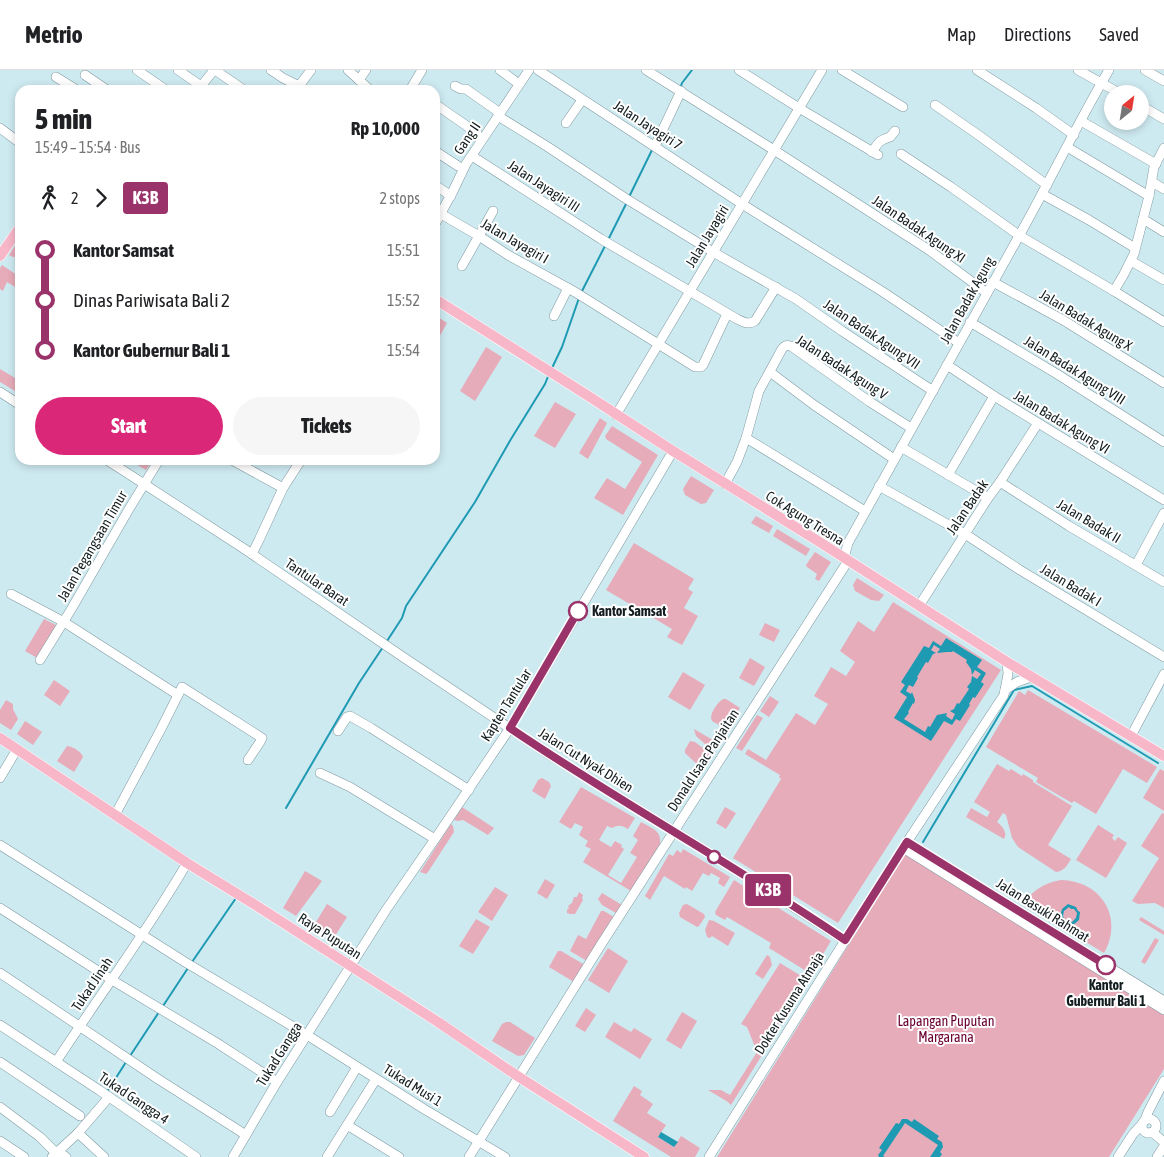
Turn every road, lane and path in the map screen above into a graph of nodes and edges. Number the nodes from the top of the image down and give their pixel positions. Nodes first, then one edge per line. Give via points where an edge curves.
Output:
1 (137, 70) edge
2 (178, 70) edge
3 (271, 70) edge
4 (311, 70) edge
5 (348, 70) edge
6 (366, 70) edge
7 (422, 70) edge
8 (500, 70) edge
9 (529, 70) edge
10 (538, 70) edge
11 (646, 70) edge
12 (739, 70) edge
13 (822, 70) edge
14 (842, 70) edge
15 (978, 70) edge
16 (1078, 70) edge
17 (1109, 70) edge
18 (1146, 70) edge
19 (212, 71) edge
20 (85, 76) dead end
21 (56, 78) dead end
22 (359, 80) junction
23 (1164, 82) edge
24 (1101, 83) junction
25 (519, 84) junction
26 (68, 85) edge
27 (99, 85) edge
28 (159, 85) edge
29 (196, 85) edge
30 (201, 85) edge
31 (236, 85) edge
32 (297, 85) edge
33 (300, 85) edge
34 (364, 85) edge
35 (414, 85) edge
36 (1105, 85) edge
37 (455, 86) dead end
38 (680, 90) junction
39 (582, 100) junction
40 (934, 105) dead end
41 (440, 107) edge
42 (904, 107) dead end
43 (799, 108) junction
44 (1149, 110) edge
45 (499, 114) junction
46 (1164, 119) edge
47 (1081, 120) junction
48 (566, 123) dead end
49 (0, 128) edge
50 (895, 132) dead end
51 (477, 133) dead end
52 (1074, 135) junction
53 (15, 139) edge
54 (653, 145) junction
55 (1067, 148) junction
56 (1164, 148) edge
57 (774, 150) junction
58 (440, 154) edge
59 (902, 154) dead end
60 (472, 156) junction
61 (1156, 164) junction
62 (458, 166) dead end
63 (1152, 182) junction
64 (1047, 185) junction
65 (440, 188) edge
66 (1164, 189) edge
67 (1042, 194) junction
68 (451, 196) junction
69 (1149, 196) junction
70 (742, 204) junction
71 (493, 211) dead end
72 (440, 212) edge
73 (440, 218) edge
74 (1144, 219) junction
75 (1164, 232) edge
76 (15, 234) edge
77 (479, 236) junction
78 (1020, 236) junction
79 (1135, 248) junction
80 (713, 252) junction
81 (0, 256) edge
82 (1131, 261) junction
83 (462, 266) dead end
84 (1164, 280) edge
85 (993, 282) junction
86 (776, 287) junction
87 (571, 290) junction
88 (1114, 290) junction
89 (690, 292) junction
90 (987, 293) junction
91 (440, 302) edge
92 (727, 314) junction
93 (554, 316) dead end
94 (970, 322) junction
95 (1164, 322) edge
96 (959, 343) junction
97 (658, 344) junction
98 (947, 365) junction
99 (770, 372) junction
100 (1164, 383) edge
101 (0, 392) edge
102 (933, 392) junction
103 (994, 396) junction
104 (15, 402) edge
105 (616, 415) junction
106 (1038, 423) junction
107 (911, 428) junction
108 (746, 438) junction
109 (1164, 442) edge
110 (901, 447) junction
111 (673, 452) junction
112 (894, 459) junction
113 (115, 465) edge
114 (156, 465) edge
115 (241, 465) edge
116 (298, 465) edge
117 (948, 475) junction
118 (1000, 482) junction
119 (144, 484) junction
120 (725, 484) junction
121 (879, 486) junction
122 (284, 488) junction
123 (988, 498) junction
124 (1164, 500) edge
125 (865, 511) junction
126 (1164, 513) edge
127 (965, 534) junction
128 (252, 554) junction
129 (842, 557) junction
130 (1136, 565) junction
131 (1164, 582) edge
132 (11, 594) dead end
133 (919, 606) junction
134 (64, 622) junction
135 (1164, 657) edge
136 (40, 660) dead end
137 (1007, 662) junction
138 (1164, 674) edge
139 (1031, 677) junction
140 (1006, 689) junction
141 (180, 691) junction
142 (510, 728) junction
143 (338, 731) dead end
144 (1131, 736) junction
145 (0, 738) edge
146 (17, 749) junction
147 (1164, 756) edge
148 (248, 760) dead end
149 (320, 773) dead end
150 (0, 778) edge
151 (466, 788) junction
152 (115, 815) junction
153 (674, 832) junction
154 (435, 839) junction
155 (905, 845) junction
156 (0, 846) edge
157 (187, 863) junction
158 (0, 908) edge
159 (142, 934) junction
160 (845, 940) junction
161 (350, 966) junction
162 (0, 973) edge
163 (112, 980) junction
164 (1164, 1001) edge
165 (1164, 1010) edge
166 (0, 1025) edge
167 (80, 1027) junction
168 (307, 1035) junction
169 (0, 1062) edge
170 (56, 1062) junction
171 (357, 1067) junction
172 (519, 1076) junction
173 (376, 1079) junction
174 (1164, 1081) edge
175 (277, 1082) junction
176 (108, 1097) junction
177 (0, 1108) edge
178 (330, 1112) dead end
179 (80, 1116) dead end
180 (347, 1125) junction
181 (1151, 1127) edge
182 (78, 1133) junction
183 (246, 1135) junction
184 (0, 1141) edge
185 (478, 1142) junction
186 (1164, 1142) edge
187 (1164, 1146) edge
188 (54, 1152) edge
189 (24, 1157) edge
190 (66, 1157) edge
191 (104, 1157) edge
192 (196, 1157) edge
193 (233, 1157) edge
194 (327, 1157) edge
195 (399, 1157) edge
196 (469, 1157) edge
197 (505, 1157) edge
198 (644, 1157) edge
199 (709, 1157) edge
200 (1118, 1157) edge
201 (1157, 1157) edge

1 - 28 street
2 - 29 street
3 - 32 street
4 - 33 street
5 - 22 street
6 - 22 street
7 - 35 street
8 - 25 street
9 - 25 street, Gang II
10 - 39 street, Jalan Jayagiri 7
11 - 38 street, Jalan Badak Agung XI
12 - 43 street
13 - 43 street, Jalan Jayagiri
14 - 42 street
15 - 52 street
16 - 24 street
17 - 24 street, Jalan Badak Agung
18 - 23 street
19 - 30 street
19 - 31 street
20 - 27 street
21 - 26 street
22 - 34 street
24 - 36 street
24 - 47 street, Jalan Badak Agung
25 - 45 street, Gang II
37 - 45 street, Jalan Badak Agung VII via 466,88
38 - 54 street
38 - 57 street, Jalan Badak Agung XI
39 - 48 street
39 - 54 street, Jalan Jayagiri 7
40 - 64 street
41 - 51 street
43 - 50 street via 875,154 879,141
43 - 57 street, Jalan Jayagiri
44 - 46 street
45 - 60 street, Gang II
45 - 80 street, Jalan Badak Agung VII
47 - 52 street, Jalan Badak Agung
47 - 61 street
49 - 53 street
52 - 55 street, Jalan Badak Agung
54 - 70 street, Jalan Jayagiri 7
55 - 64 street, Jalan Badak Agung
55 - 69 street
56 - 61 street
57 - 70 street, Jalan Jayagiri
57 - 90 street, Jalan Badak Agung XI
58 - 62 street
59 - 78 street
60 - 68 street, Gang II
60 - 89 street, Jalan Jayagiri III
61 - 63 street
63 - 66 street
63 - 69 street
64 - 67 street, Jalan Badak Agung
65 - 68 street
67 - 78 street, Jalan Badak Agung
67 - 79 street
68 - 72 street, Gang II
69 - 74 street
70 - 80 street, Jalan Jayagiri
70 - 96 street, Jalan Jayagiri 7
71 - 77 street
73 - 77 street, Jalan Jayagiri I
74 - 75 street
74 - 79 street
76 - 81 main road
77 - 83 street
77 - 87 street, Jalan Jayagiri I
78 - 85 street, Jalan Badak Agung
78 - 88 street
79 - 82 street
80 - 86 street, Jalan Badak Agung VII
80 - 89 street, Jalan Jayagiri
82 - 84 street
82 - 88 street
85 - 90 street, Jalan Badak Agung
85 - 100 street, Jalan Badak Agung X
86 - 92 street, Jalan Jayagiri III via 751,323
86 - 102 street, Jalan Badak Agung VII
87 - 93 street
87 - 97 street, Jalan Jayagiri I
88 - 95 street
89 - 92 street, Jalan Jayagiri III
89 - 97 street, Jalan Jayagiri
90 - 94 street, Jalan Badak Agung
91 - 105 main road, Cok Agung Tresna
92 - 97 street, Jalan Jayagiri I via 701,367 695,367
94 - 96 street, Jalan Badak Agung
94 - 109 street, Jalan Badak Agung VIII
96 - 98 street, Jalan Badak Agung
97 - 105 street, Jalan Jayagiri
98 - 102 street, Jalan Badak Agung
98 - 103 street, Jalan Badak Agung VI
99 - 107 street, Jalan Badak Agung V via 784,346 792,346
99 - 108 street, Jalan Badak Agung V via 759,391
99 - 112 street
101 - 104 street
102 - 107 street, Jalan Badak Agung
103 - 106 street, Jalan Badak Agung VI
103 - 117 street
105 - 111 main road, Cok Agung Tresna
106 - 118 street, Jalan Badak
106 - 124 street, Jalan Badak Agung VI
107 - 110 street, Jalan Badak Agung
108 - 120 street, Jalan Badak Agung V
108 - 125 street
110 - 112 street, Jalan Badak Agung
110 - 117 street
111 - 120 main road, Cok Agung Tresna
111 - 142 street, Kapten Tantular
112 - 121 street, Jalan Badak Agung
113 - 119 street, Tantular Barat
114 - 119 street, Jalan Pegangsaan Timur
115 - 122 street
116 - 122 street
117 - 123 street
118 - 123 street, Jalan Badak
118 - 130 street, Jalan Badak II
119 - 128 street, Tantular Barat
119 - 134 street, Jalan Pegangsaan Timur
120 - 129 main road, Cok Agung Tresna
121 - 125 street, Jalan Badak Agung
121 - 127 street, Jalan Badak I
122 - 128 street
123 - 127 street, Jalan Badak
125 - 129 street, Jalan Badak Agung
126 - 130 street
127 - 133 street, Jalan Badak
127 - 135 street, Jalan Badak I
128 - 142 street, Tantular Barat
129 - 133 main road, Cok Agung Tresna
129 - 153 street, Donald Isaac Panjaitan
130 - 131 street, Jalan Badak II
132 - 134 street
133 - 137 main road, Cok Agung Tresna
134 - 136 street, Jalan Pegangsaan Timur
134 - 141 street
137 - 139 main road, Cok Agung Tresna
137 - 140 street
138 - 144 street
139 - 140 street, Dokter Kusuma Atmaja
139 - 144 main road, Cok Agung Tresna
140 - 155 street, Dokter Kusuma Atmaja
141 - 148 street via 262,738
141 - 152 street
142 - 151 street, Kapten Tantular
142 - 153 street, Jalan Cut Nyak Dhien
143 - 151 street via 350,716
144 - 147 main road, Cok Agung Tresna
145 - 146 main road, Raya Puputan
146 - 150 street
146 - 152 main road, Raya Puputan
149 - 154 street via 350,787
151 - 154 street, Kapten Tantular
152 - 157 main road, Raya Puputan
153 - 160 street, Jalan Cut Nyak Dhien
153 - 172 street, Donald Isaac Panjaitan
154 - 161 street, Kapten Tantular
155 - 160 street, Dokter Kusuma Atmaja
155 - 164 street, Jalan Basuki Rahmat
155 - 165 street, Jalan Basuki Rahmat
156 - 159 street, Tukad Musi 1
157 - 159 street, Tukad Jinah
157 - 161 main road, Raya Puputan
158 - 163 street
159 - 163 street, Tukad Jinah
159 - 168 street, Tukad Musi 1
160 - 199 street, Dokter Kusuma Atmaja
161 - 168 street, Tukad Gangga
161 - 172 main road, Raya Puputan
162 - 167 street
163 - 167 street, Tukad Jinah
163 - 175 street
166 - 170 street
167 - 170 street, Tukad Jinah
167 - 183 street
168 - 171 street, Tukad Musi 1
168 - 175 street, Tukad Gangga
169 - 179 street
170 - 176 street, Tukad Gangga 4
171 - 173 street, Tukad Musi 1
171 - 178 street
172 - 185 street, Donald Isaac Panjaitan
172 - 198 main road, Raya Puputan
173 - 180 street
173 - 185 street, Tukad Musi 1
174 - 181 street via 1148,1112
175 - 183 street, Tukad Gangga
176 - 182 street
176 - 192 street, Tukad Gangga 4
177 - 188 street via 40,1137
180 - 194 street
180 - 195 street
181 - 186 street
181 - 200 street via 1129,1141
182 - 188 street
182 - 191 street
183 - 193 street, Tukad Gangga
184 - 189 street
185 - 196 street, Donald Isaac Panjaitan
185 - 197 street, Tukad Musi 1
187 - 201 street
188 - 190 street

